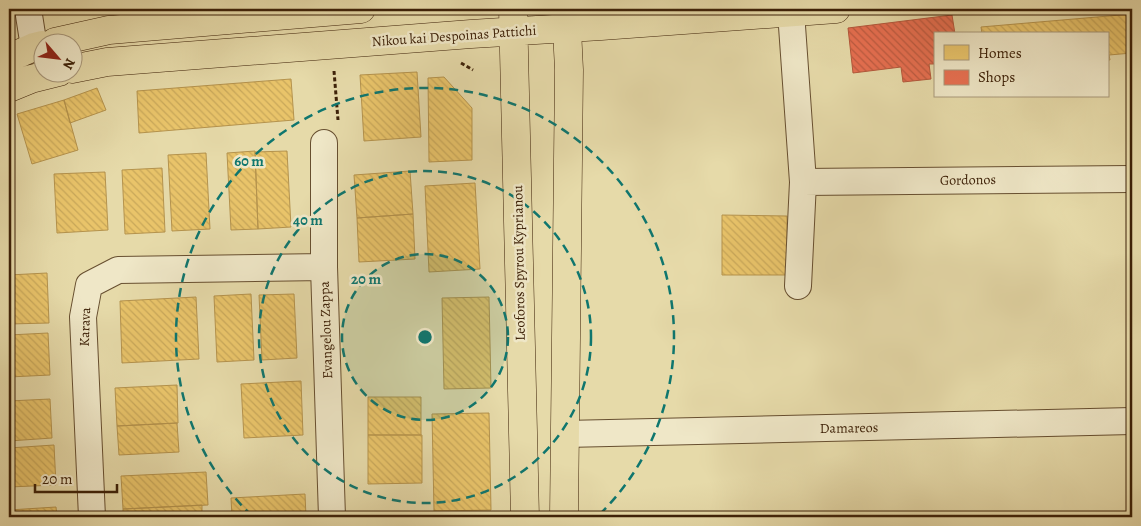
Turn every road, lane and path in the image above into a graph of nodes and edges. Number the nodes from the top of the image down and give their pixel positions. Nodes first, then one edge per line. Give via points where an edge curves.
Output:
1 (28, 9) edge
2 (361, 9) edge
3 (836, 9) edge
4 (792, 12) junction
5 (567, 18) edge
6 (513, 20) edge
7 (38, 32) edge
8 (82, 36) edge
9 (32, 49) edge
10 (9, 58) edge
11 (333, 62) dead end
12 (82, 67) edge
13 (32, 79) edge
14 (9, 88) edge
15 (324, 143) joint
16 (1132, 179) edge
17 (803, 182) junction
18 (324, 267) junction
19 (798, 286) dead end
20 (1132, 421) edge
21 (565, 434) junction
22 (92, 517) edge
23 (332, 517) edge
24 (525, 517) edge
25 (564, 517) edge

1 - 7 street
2 - 8 main road via 109,30
3 - 4 main road, Nikou kai Despoinas Pattichi
4 - 5 main road, Nikou kai Despoinas Pattichi
4 - 17 street
5 - 6 main road, Nikou kai Despoinas Pattichi
5 - 21 main road
6 - 12 main road, Nikou kai Despoinas Pattichi
6 - 24 main road, Leoforos Spyrou Kyprianou
9 - 10 main road
11 - 15 path via 338,124
13 - 14 main road
15 - 18 street, Evangelou Zappa
16 - 17 street, Gordonos
17 - 19 street
18 - 22 street, Karava via 118,270 89,285 83,317
18 - 23 street, Evangelou Zappa
20 - 21 street, Damareos
21 - 25 main road

